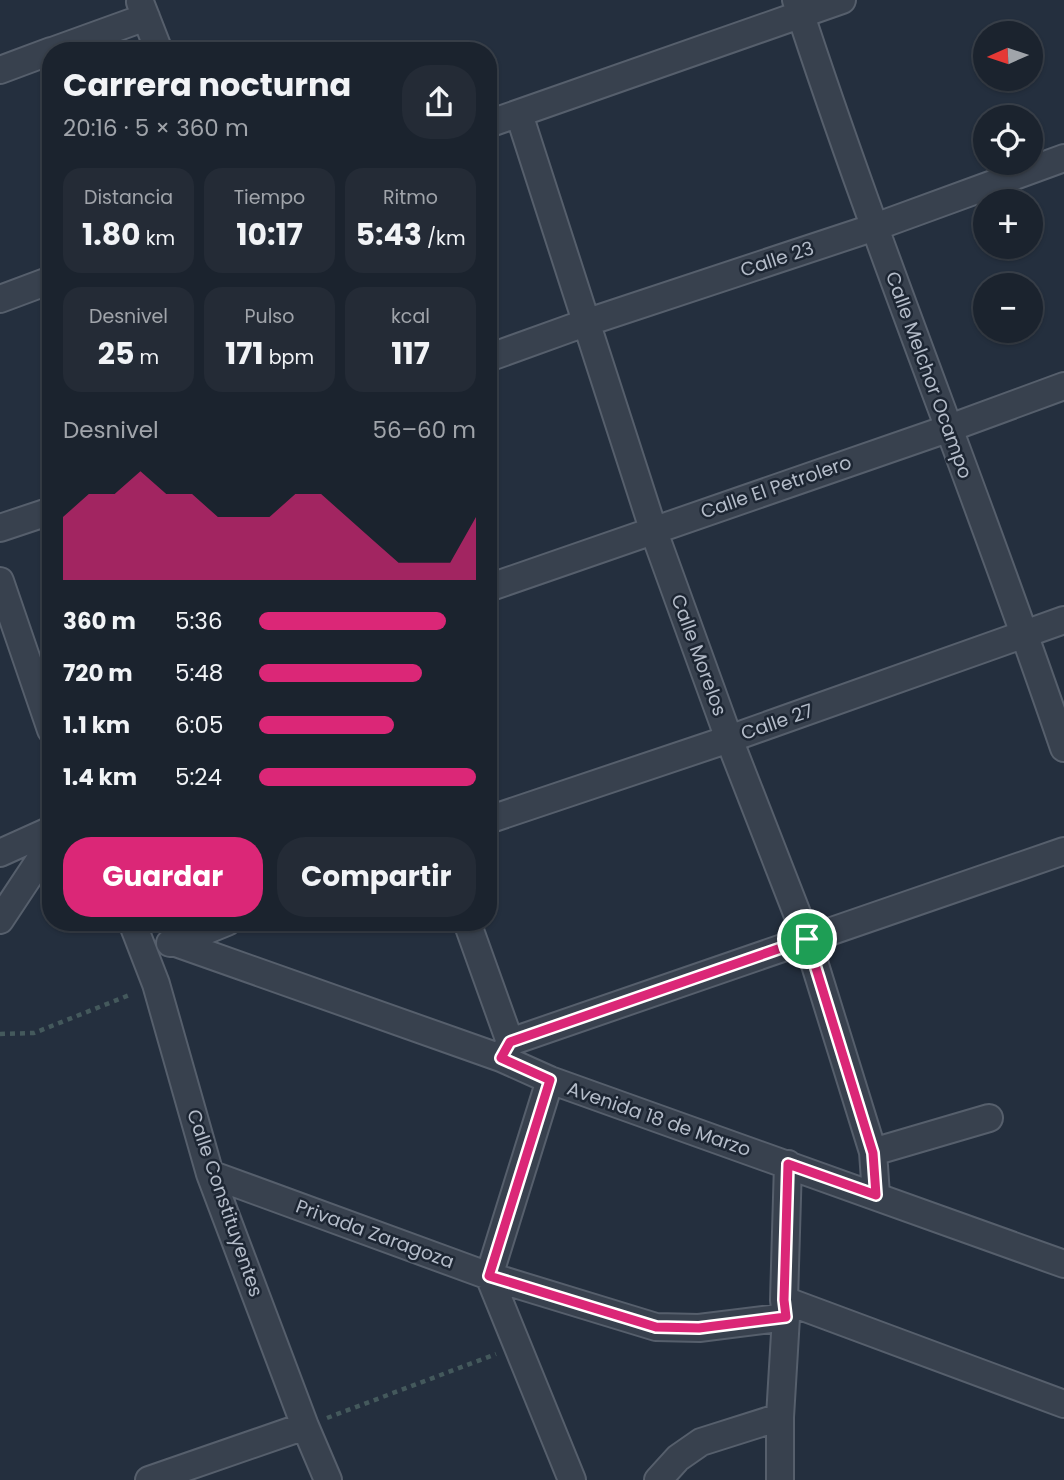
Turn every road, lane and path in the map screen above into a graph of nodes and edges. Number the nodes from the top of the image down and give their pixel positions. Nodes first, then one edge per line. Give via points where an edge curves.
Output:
1 (842, 0) edge
2 (798, 7) edge
3 (143, 8) edge
4 (71, 42) edge
5 (156, 42) edge
6 (42, 55) edge
7 (0, 70) edge
8 (519, 114) junction
9 (497, 121) edge
10 (1064, 158) edge
11 (875, 227) junction
12 (42, 283) edge
13 (0, 299) edge
14 (585, 323) junction
15 (497, 355) edge
16 (1064, 386) edge
17 (947, 429) junction
18 (42, 514) edge
19 (0, 528) edge
20 (653, 529) junction
21 (0, 581) edge
22 (497, 585) edge
23 (1064, 620) edge
24 (1025, 634) junction
25 (42, 704) edge
26 (729, 739) junction
27 (1064, 748) edge
28 (497, 817) edge
29 (42, 834) edge
30 (1064, 851) edge
31 (0, 853) edge
32 (42, 857) edge
33 (0, 920) edge
34 (205, 931) edge
35 (470, 931) edge
36 (136, 932) edge
37 (807, 939) junction
38 (176, 943) junction
39 (156, 984) junction
40 (0, 1034) edge
41 (506, 1050) junction
42 (550, 1080) junction
43 (989, 1118) dead end
44 (873, 1153) junction
45 (788, 1164) junction
46 (211, 1174) junction
47 (876, 1195) junction
48 (1064, 1264) edge
49 (489, 1276) junction
50 (785, 1309) junction
51 (516, 1347) junction
52 (1064, 1404) edge
53 (780, 1417) junction
54 (305, 1426) junction
55 (149, 1480) edge
56 (328, 1480) edge
57 (572, 1480) edge
58 (658, 1480) edge
59 (780, 1480) edge

1 - 2 street
2 - 8 street
2 - 11 street, Calle Melchor Ocampo
3 - 4 street
3 - 5 street
6 - 7 street
8 - 9 street
8 - 14 street, Calle Morelos
10 - 11 street, Calle 23
11 - 14 street, Calle 23
11 - 17 street, Calle Melchor Ocampo
12 - 13 street
14 - 15 street, Calle 23
14 - 20 street, Calle Morelos
16 - 17 street, Calle El Petrolero
17 - 20 street, Calle El Petrolero
17 - 24 street, Calle Melchor Ocampo
18 - 19 street
20 - 22 street, Calle El Petrolero
20 - 26 street, Calle Morelos
21 - 25 street
23 - 24 street, Calle 27
24 - 26 street, Calle 27
24 - 27 street, Calle Melchor Ocampo
26 - 28 street, Calle 27
26 - 37 street, Calle Morelos
29 - 31 street
30 - 37 street
32 - 33 street
34 - 38 street
35 - 41 street
36 - 38 street
36 - 39 street, Calle Constituyentes
37 - 41 street
37 - 44 street, Calle Morelos
38 - 41 street, Avenida 18 de Marzo
39 - 40 path via 34,1033
39 - 46 street, Calle Constituyentes
41 - 42 street, Avenida 18 de Marzo
42 - 45 street, Avenida 18 de Marzo
42 - 49 street
43 - 44 street
44 - 47 street, Calle Morelos
45 - 47 street, Avenida 18 de Marzo
45 - 50 street
46 - 49 street, Privada Zaragoza
46 - 54 street, Calle Constituyentes
47 - 48 street, Avenida 18 de Marzo
49 - 50 street, Privada Zaragoza via 656,1327 699,1328
49 - 51 street
50 - 52 street
50 - 53 street
51 - 54 path
51 - 57 street
53 - 58 street via 701,1442
53 - 59 street
54 - 55 street
54 - 56 street, Calle Constituyentes

